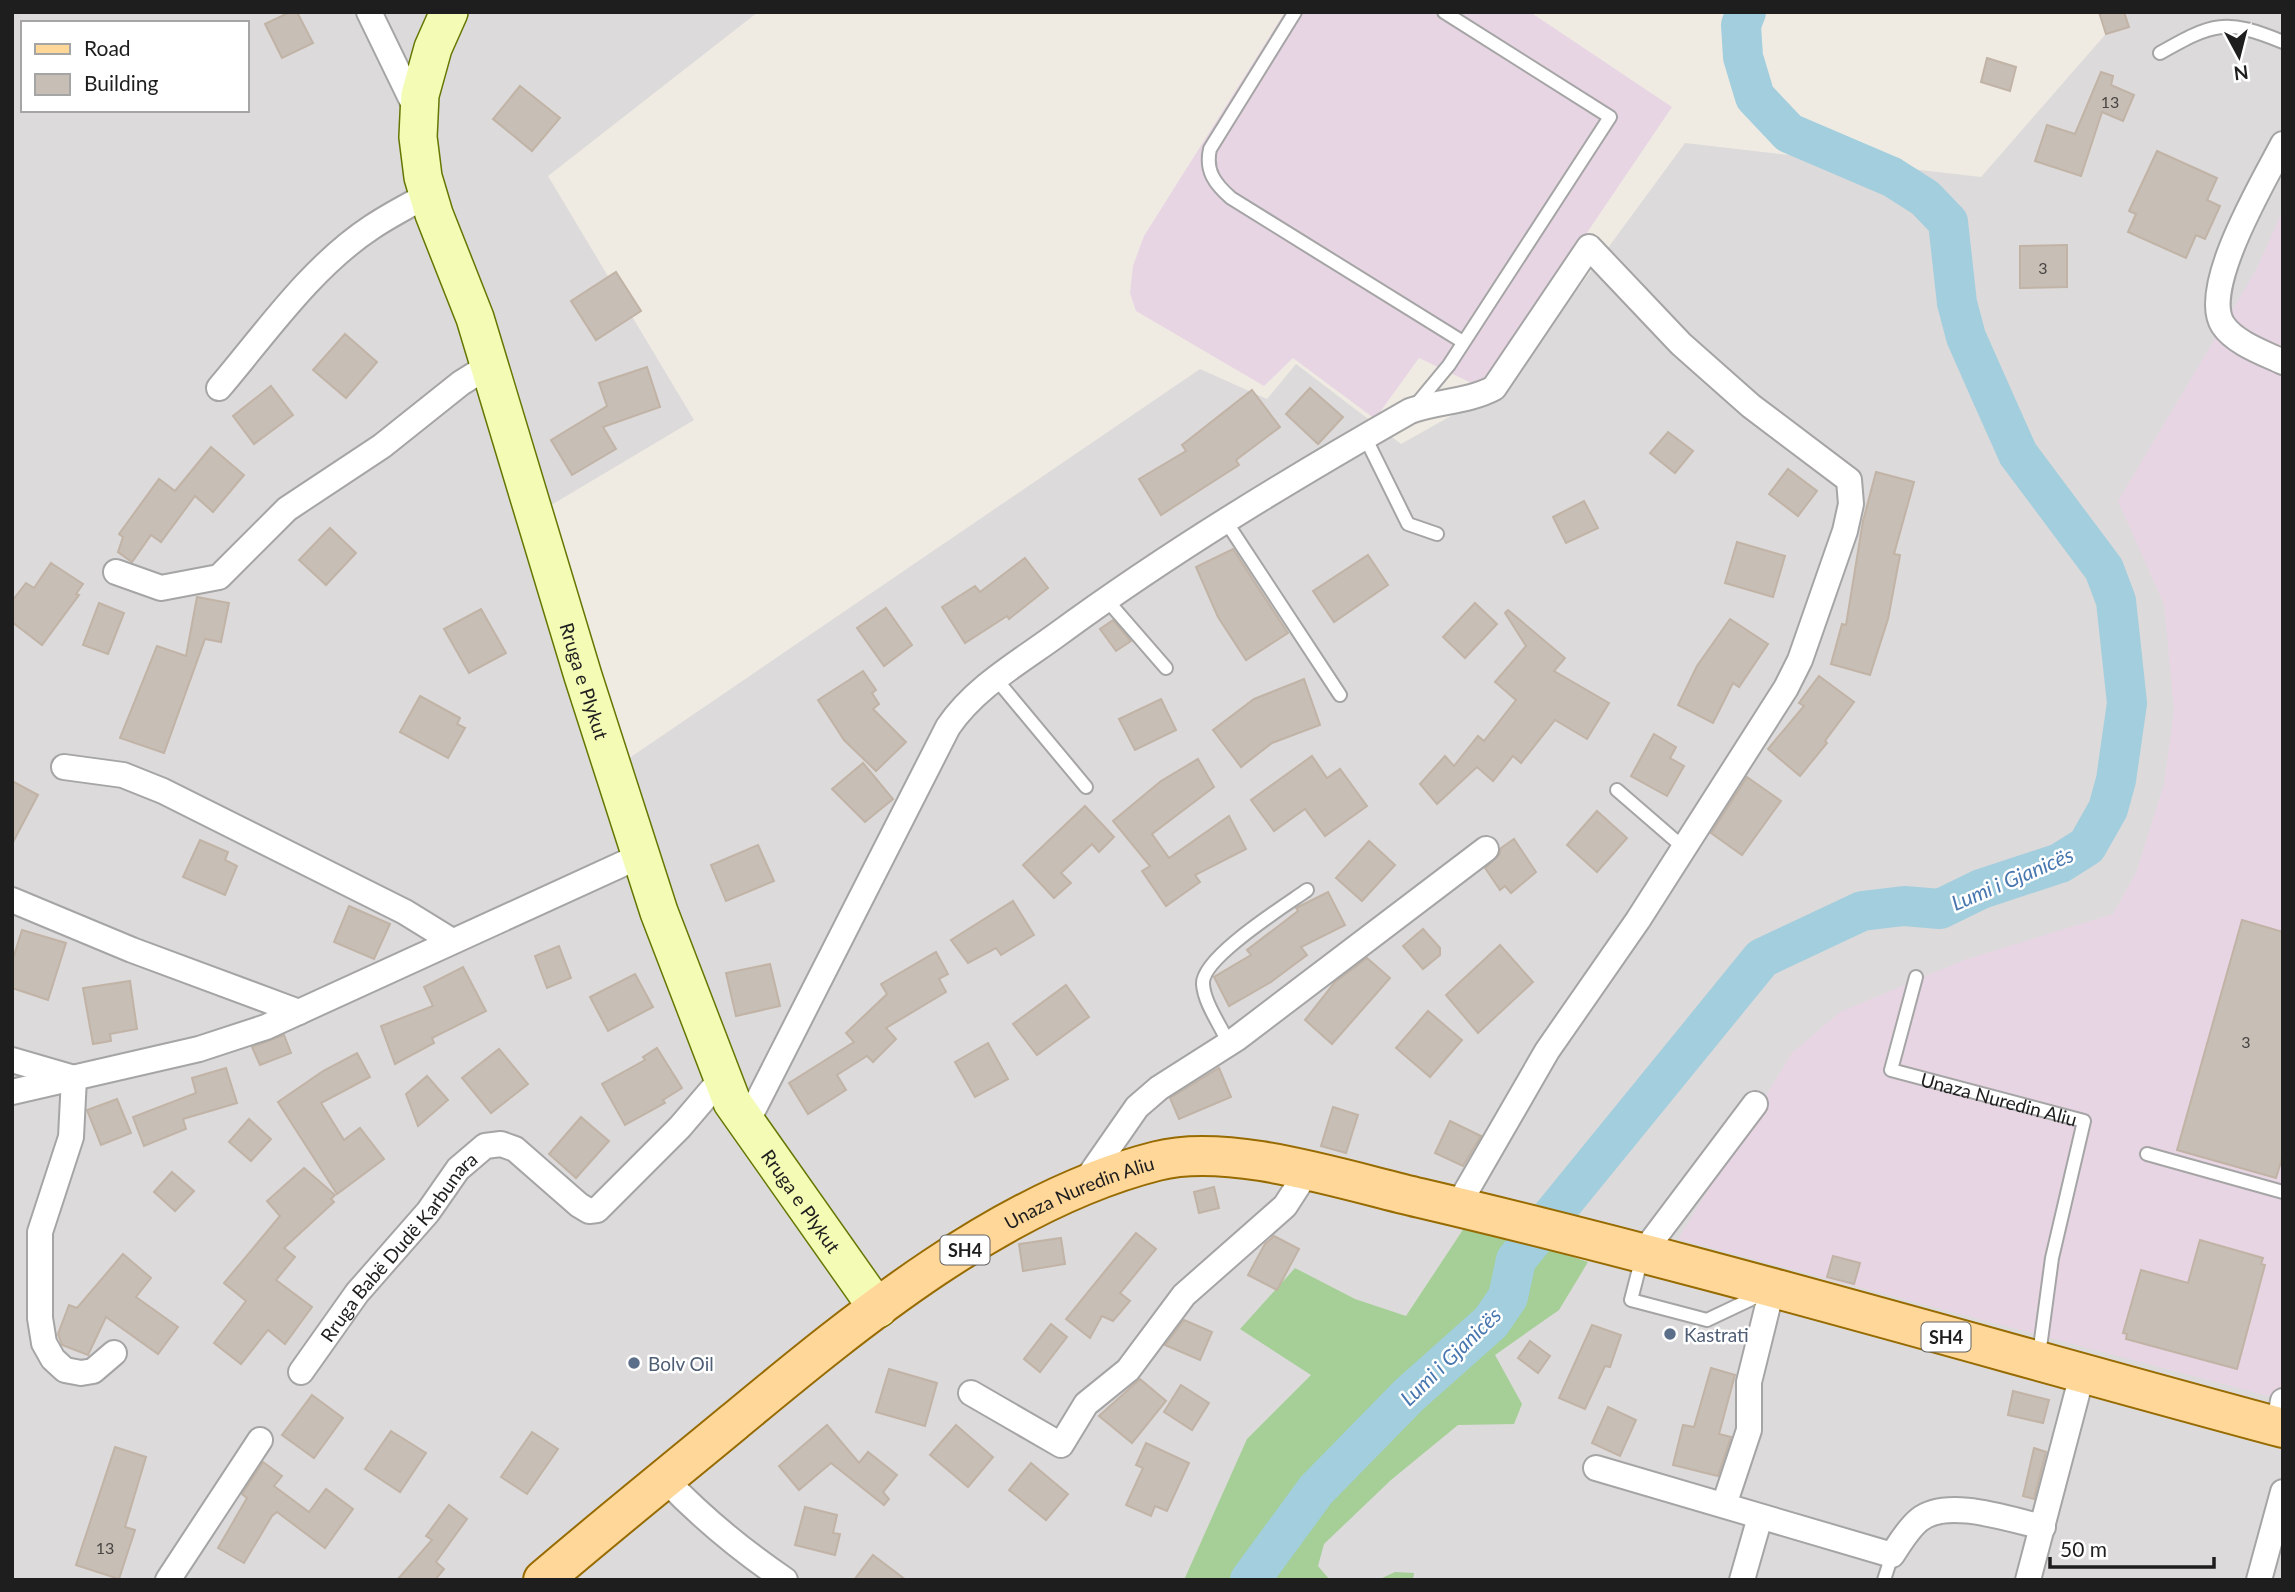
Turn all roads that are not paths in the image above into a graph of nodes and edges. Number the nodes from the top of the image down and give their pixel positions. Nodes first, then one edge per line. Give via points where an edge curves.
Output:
1 (369, 12) edge
2 (449, 12) edge
3 (1295, 12) edge
4 (1444, 12) edge
5 (2283, 42) edge
6 (2160, 53) dead end
7 (419, 116) junction
8 (2283, 144) edge
9 (428, 195) junction
10 (1463, 342) junction
11 (2283, 362) edge
12 (490, 365) junction
13 (219, 388) dead end
14 (1410, 411) junction
15 (1365, 437) junction
16 (1224, 520) junction
17 (1437, 534) dead end
18 (116, 572) dead end
19 (1106, 599) junction
20 (1166, 668) dead end
21 (996, 679) junction
22 (1339, 695) dead end
23 (64, 767) dead end
24 (1086, 787) dead end
25 (1617, 790) dead end
26 (1684, 848) junction
27 (1486, 849) dead end
28 (640, 856) junction
29 (1307, 890) dead end
30 (12, 900) edge
31 (452, 941) junction
32 (1916, 976) dead end
33 (299, 1012) junction
34 (1230, 1044) junction
35 (12, 1060) edge
36 (74, 1079) junction
37 (721, 1079) junction
38 (12, 1092) edge
39 (1755, 1104) dead end
40 (746, 1124) junction
41 (2147, 1154) dead end
42 (1307, 1172) junction
43 (1081, 1186) junction
44 (2283, 1192) edge
45 (1466, 1209) junction
46 (1626, 1249) junction
47 (1772, 1289) junction
48 (878, 1309) junction
49 (114, 1353) dead end
50 (2038, 1363) junction
51 (301, 1372) dead end
52 (2082, 1375) junction
53 (971, 1392) dead end
54 (2281, 1419) edge
55 (260, 1440) dead end
56 (1597, 1468) dead end
57 (665, 1479) junction
58 (2283, 1492) edge
59 (1724, 1505) junction
60 (1760, 1517) junction
61 (2043, 1527) junction
62 (1892, 1555) junction
63 (168, 1580) edge
64 (543, 1580) edge
65 (785, 1580) edge
66 (1742, 1580) edge
67 (1884, 1580) edge
68 (2028, 1580) edge
69 (2259, 1580) edge

1 - 7 street
2 - 7 street, Rruga e Plykut via 426,71
3 - 10 lane via 1210,149 1210,174 1231,198
4 - 10 lane via 1610,117
5 - 6 lane via 2239,26 2221,25
7 - 9 street, Rruga e Plykut via 419,156
8 - 11 street via 2228,259 2217,307 2224,328
9 - 12 street, Rruga e Plykut
9 - 13 street via 370,228 340,254
10 - 14 lane
12 - 18 street via 382,446 287,509 219,577 160,588
12 - 28 street, Rruga e Plykut
14 - 15 street
14 - 26 street via 1493,388 1589,247 1681,344 1804,449 1849,480 1851,504 1845,531 1800,660
15 - 16 street
15 - 17 lane via 1408,524
16 - 19 street
16 - 22 lane
19 - 20 lane
19 - 21 street
21 - 24 lane
21 - 40 street via 972,698 948,727
23 - 31 street via 123,775 163,791 405,912
25 - 26 lane
26 - 45 street via 1547,1051
27 - 34 street
28 - 31 street
28 - 37 street, Rruga e Plykut
29 - 34 lane via 1225,950 1207,970 1202,980 1204,993
30 - 33 street
31 - 33 street
32 - 50 lane, Unaza Nuredin Aliu via 1891,1070 2084,1121 2053,1258
33 - 36 street via 199,1049
34 - 43 street via 1158,1088 1137,1107
35 - 36 street
36 - 38 street
36 - 49 street via 71,1137 40,1232 40,1318 44,1343 65,1370 93,1371
37 - 40 street, Rruga e Plykut
37 - 51 street, Rruga Babë Dudë Karbunara via 597,1210 579,1205 515,1149 501,1144 485,1146 458,1169 416,1227 357,1293
39 - 46 street
40 - 48 street, Rruga e Plykut
41 - 44 lane
42 - 43 main road, Unaza Nuredin Aliu / SH4 via 1223,1156 1190,1156 1160,1160
42 - 45 main road, Unaza Nuredin Aliu / SH4
42 - 53 street via 1285,1206 1184,1295 1128,1370 1086,1404 1061,1445
43 - 48 main road, Unaza Nuredin Aliu / SH4 via 1008,1223
45 - 46 main road, Unaza Nuredin Aliu / SH4
46 - 47 main road, Unaza Nuredin Aliu / SH4
47 - 50 main road, Unaza Nuredin Aliu / SH4
47 - 59 street via 1749,1382 1749,1430
48 - 57 main road, Unaza Nuredin Aliu / SH4
50 - 52 main road, Unaza Nuredin Aliu / SH4
52 - 54 main road, Unaza Nuredin Aliu / SH4
52 - 61 street
55 - 63 street
56 - 59 street
57 - 64 main road, Unaza Nuredin Aliu / SH4
57 - 65 street via 727,1538
58 - 69 street
59 - 60 street
60 - 62 street
60 - 66 street
61 - 62 street via 1976,1512 1934,1511 1919,1519
61 - 68 street
62 - 67 lane

